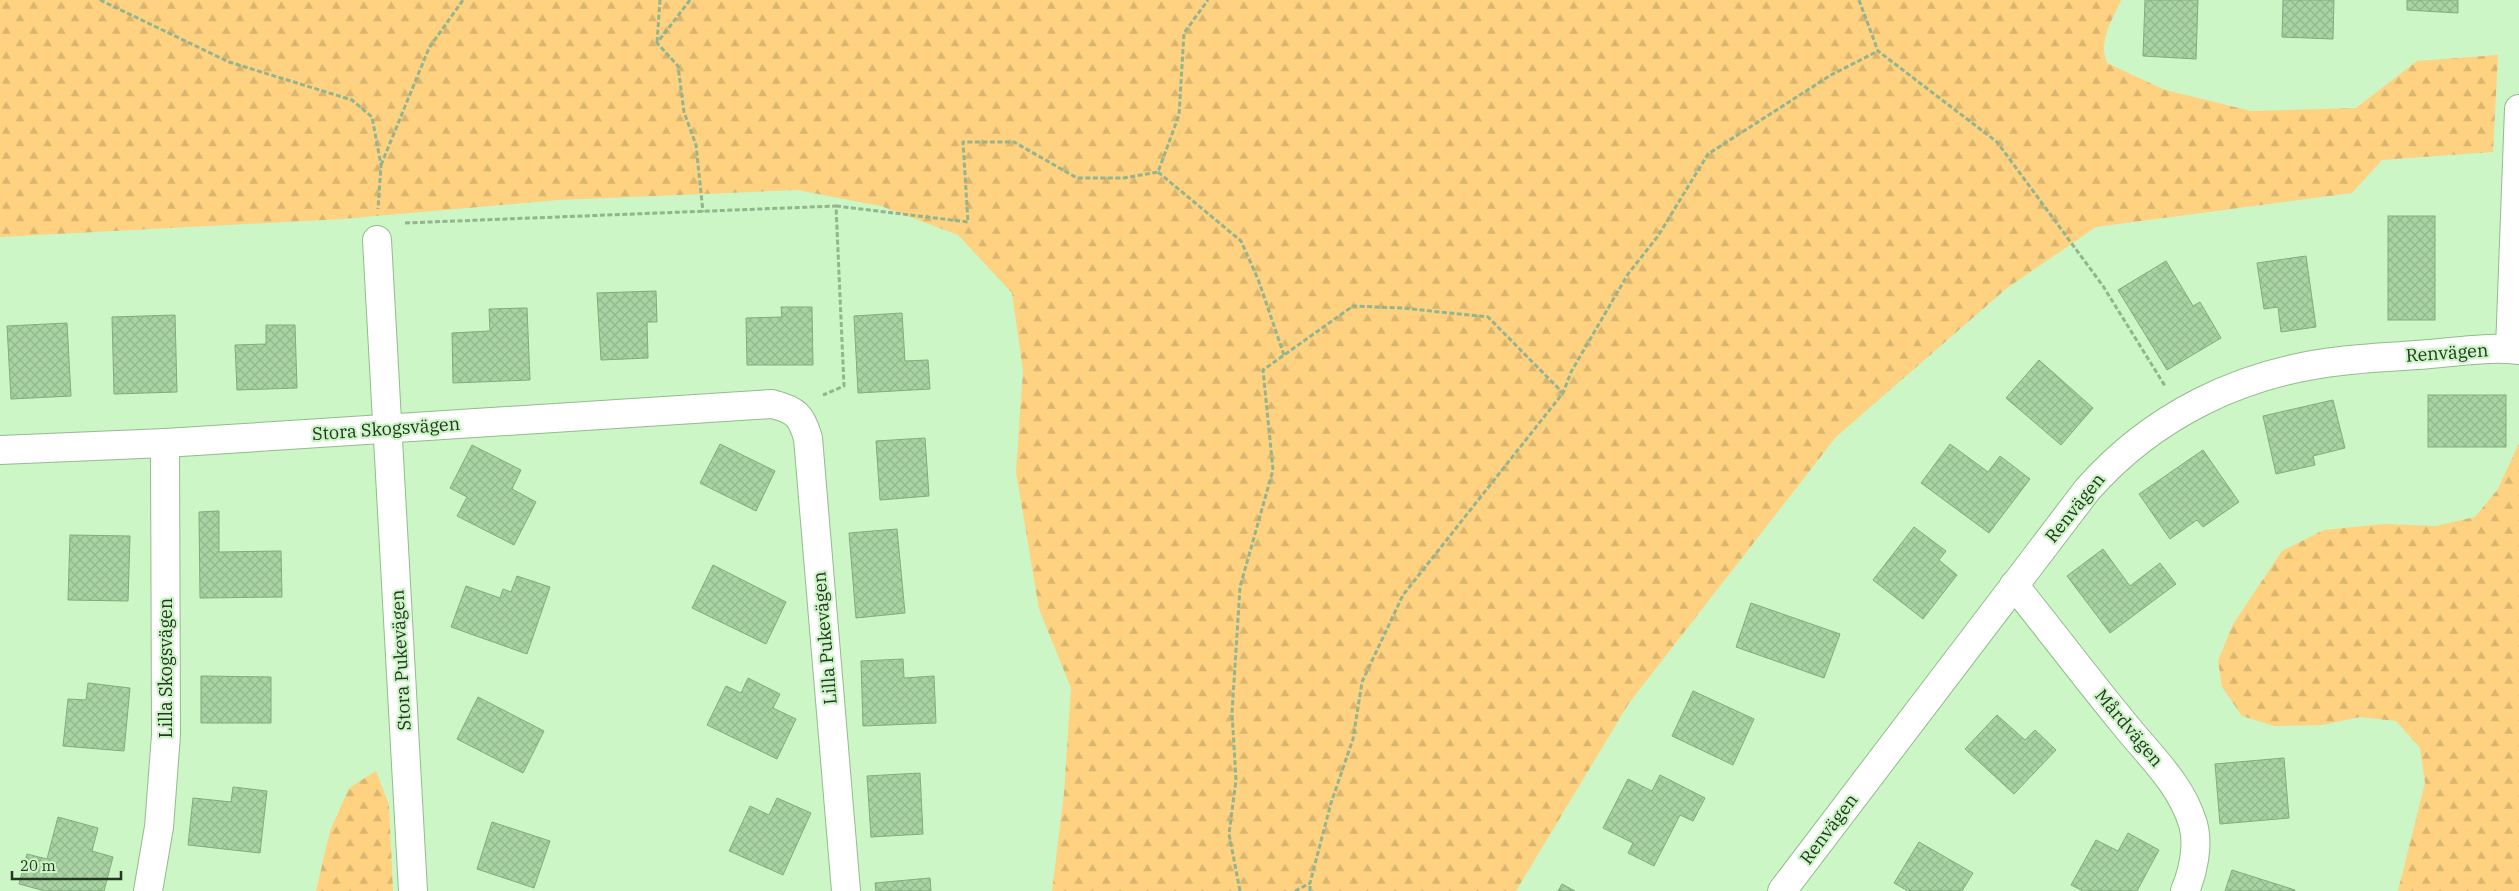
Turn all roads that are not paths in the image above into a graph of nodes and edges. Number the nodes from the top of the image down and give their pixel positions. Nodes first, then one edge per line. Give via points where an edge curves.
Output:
1 (2519, 109) edge
2 (377, 232) road end
3 (2514, 349) edge
4 (781, 406) joint
5 (389, 430) junction
6 (165, 443) junction
7 (0, 450) edge
8 (2014, 585) junction
9 (148, 891) edge
10 (413, 891) edge
11 (846, 891) edge
12 (1782, 891) edge
13 (2185, 891) edge

1 - 3 street
2 - 5 street, Stora Pukevägen
3 - 8 street, Renvägen via 2340,361 2297,368 2220,392 2181,412 2111,463
4 - 5 street, Stora Skogsvägen
4 - 11 street, Lilla Pukevägen via 802,419 808,438
5 - 6 street, Stora Skogsvägen
5 - 10 street, Stora Pukevägen
6 - 7 street, Stora Skogsvägen
6 - 9 street, Lilla Skogsvägen via 166,735 159,827
8 - 12 street, Renvägen
8 - 13 street, Mårdvägen via 2166,772 2182,799 2194,826 2195,846

